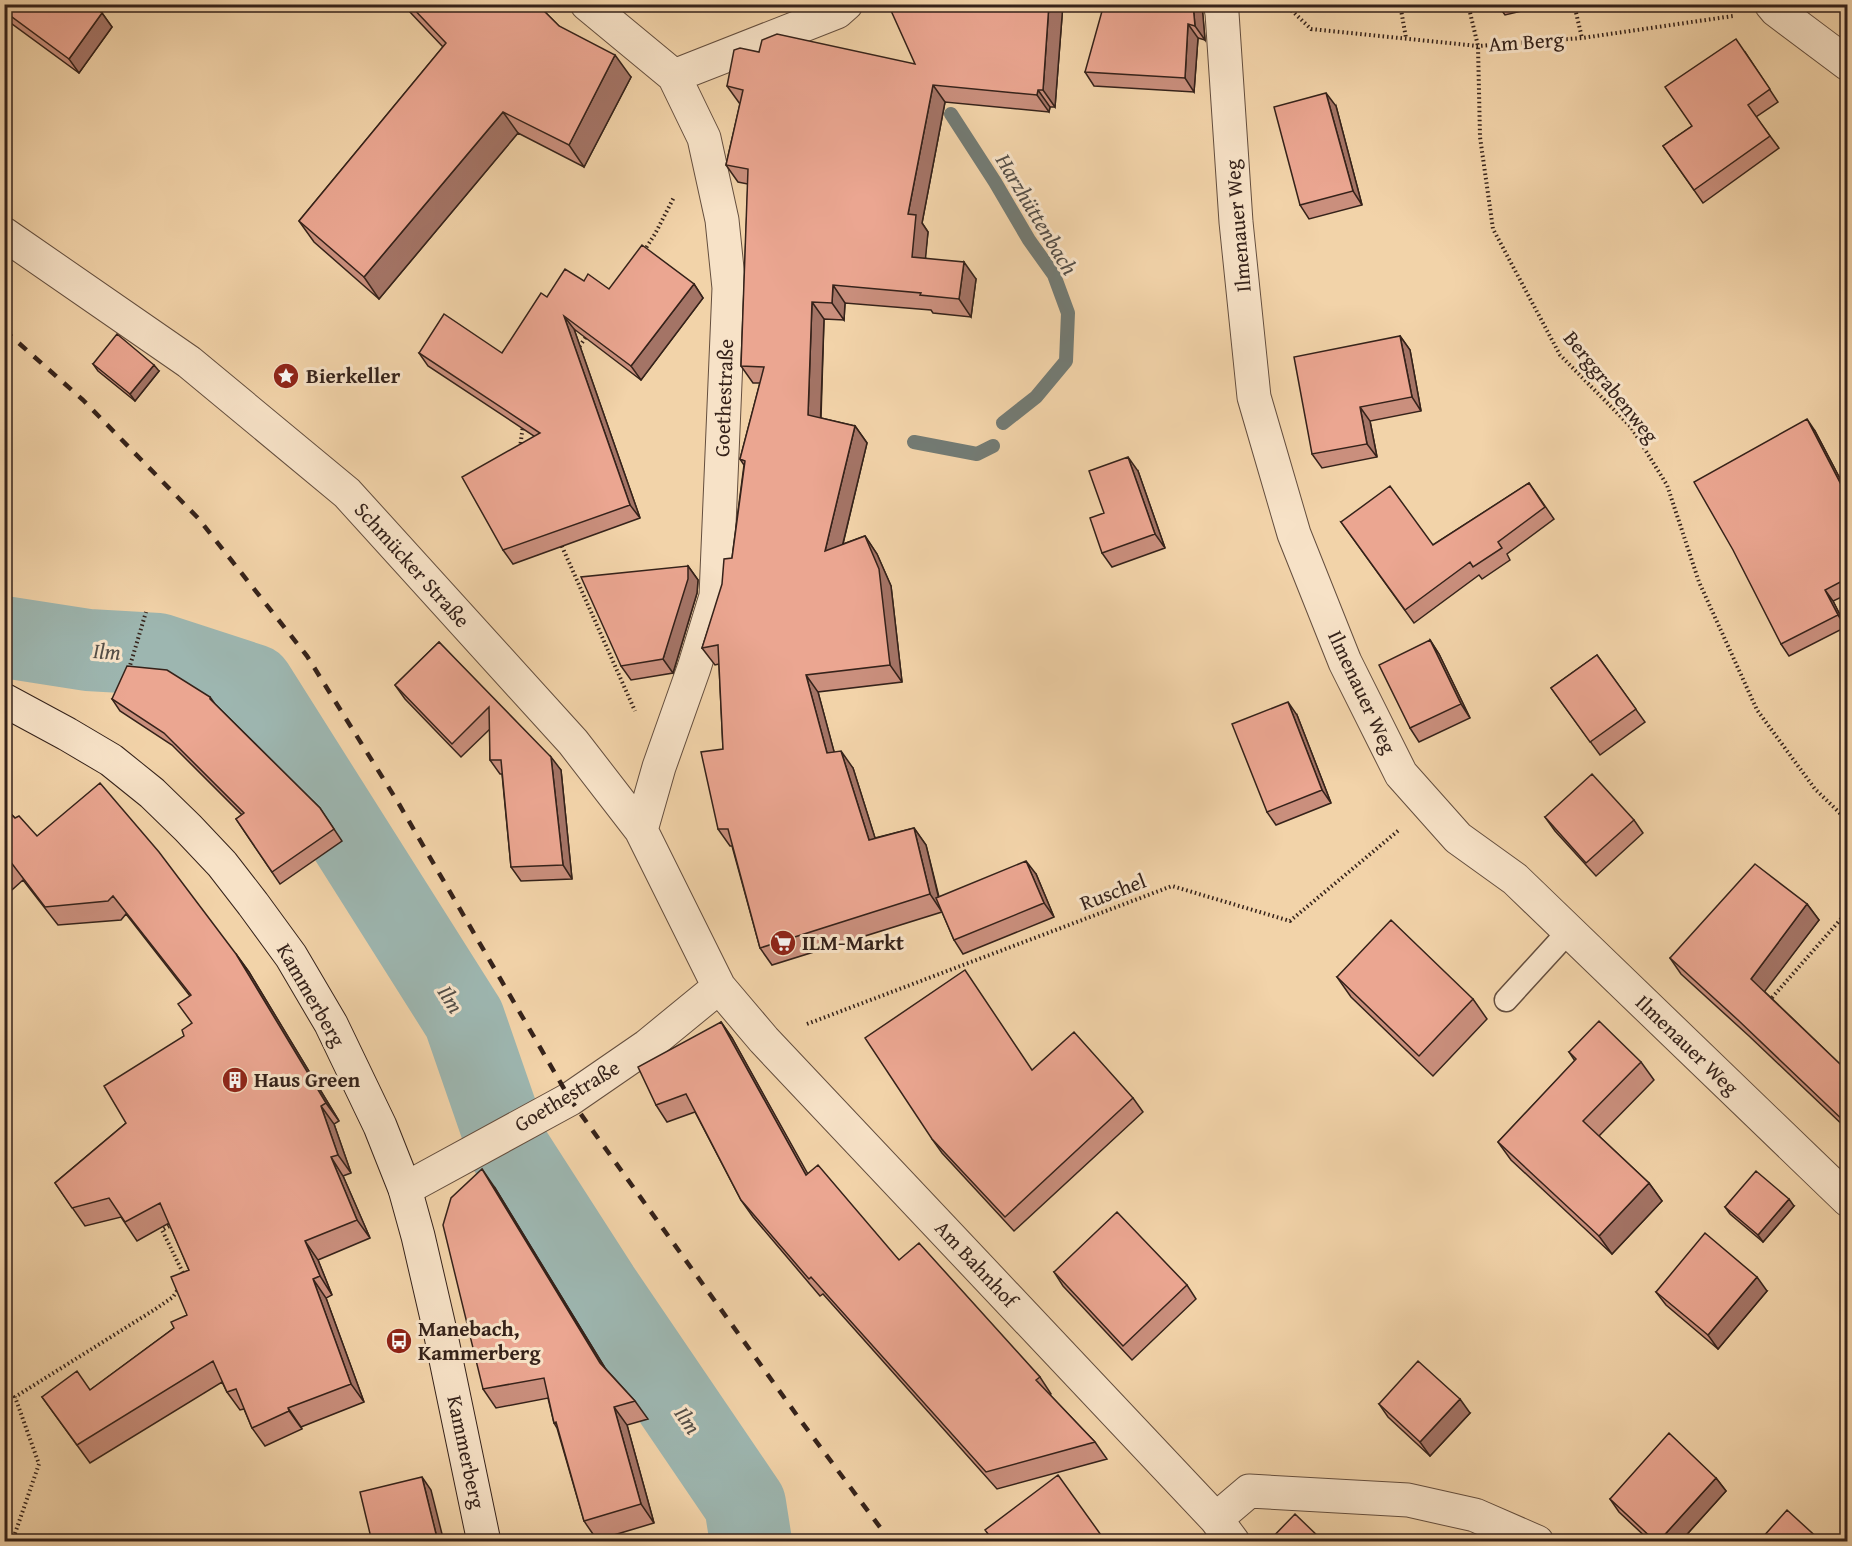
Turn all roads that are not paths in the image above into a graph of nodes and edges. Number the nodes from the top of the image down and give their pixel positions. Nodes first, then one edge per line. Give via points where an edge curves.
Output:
1 (587, 4) edge
2 (846, 4) edge
3 (1220, 4) edge
4 (1773, 7) edge
5 (1848, 64) edge
6 (674, 76) junction
7 (4, 234) edge
8 (4, 700) edge
9 (641, 830) junction
10 (1569, 931) junction
11 (719, 987) junction
12 (1506, 1000) dead end
13 (405, 1189) junction
14 (1848, 1200) edge
15 (1224, 1530) edge
16 (484, 1542) edge
17 (1537, 1542) edge

1 - 6 street, Goethestraße
2 - 6 street via 837,12
3 - 10 street, Ilmenauer Weg via 1254,397 1294,534 1345,663 1401,774 1458,838 1515,879
4 - 5 street
6 - 9 street, Goethestraße via 705,138 722,220 729,288 716,596
7 - 9 street, Schmücker Straße via 189,362 347,493 566,734
8 - 13 street, Kammerberg via 111,760 152,793 222,864 291,956 331,1024
9 - 11 street, Schmücker Straße
10 - 12 lane
10 - 14 street, Ilmenauer Weg
11 - 13 street, Goethestraße via 647,1046 570,1099
11 - 15 street, Am Bahnhof via 764,1040
13 - 16 street, Kammerberg via 440,1331
15 - 17 street via 1249,1491 1408,1500 1475,1515

